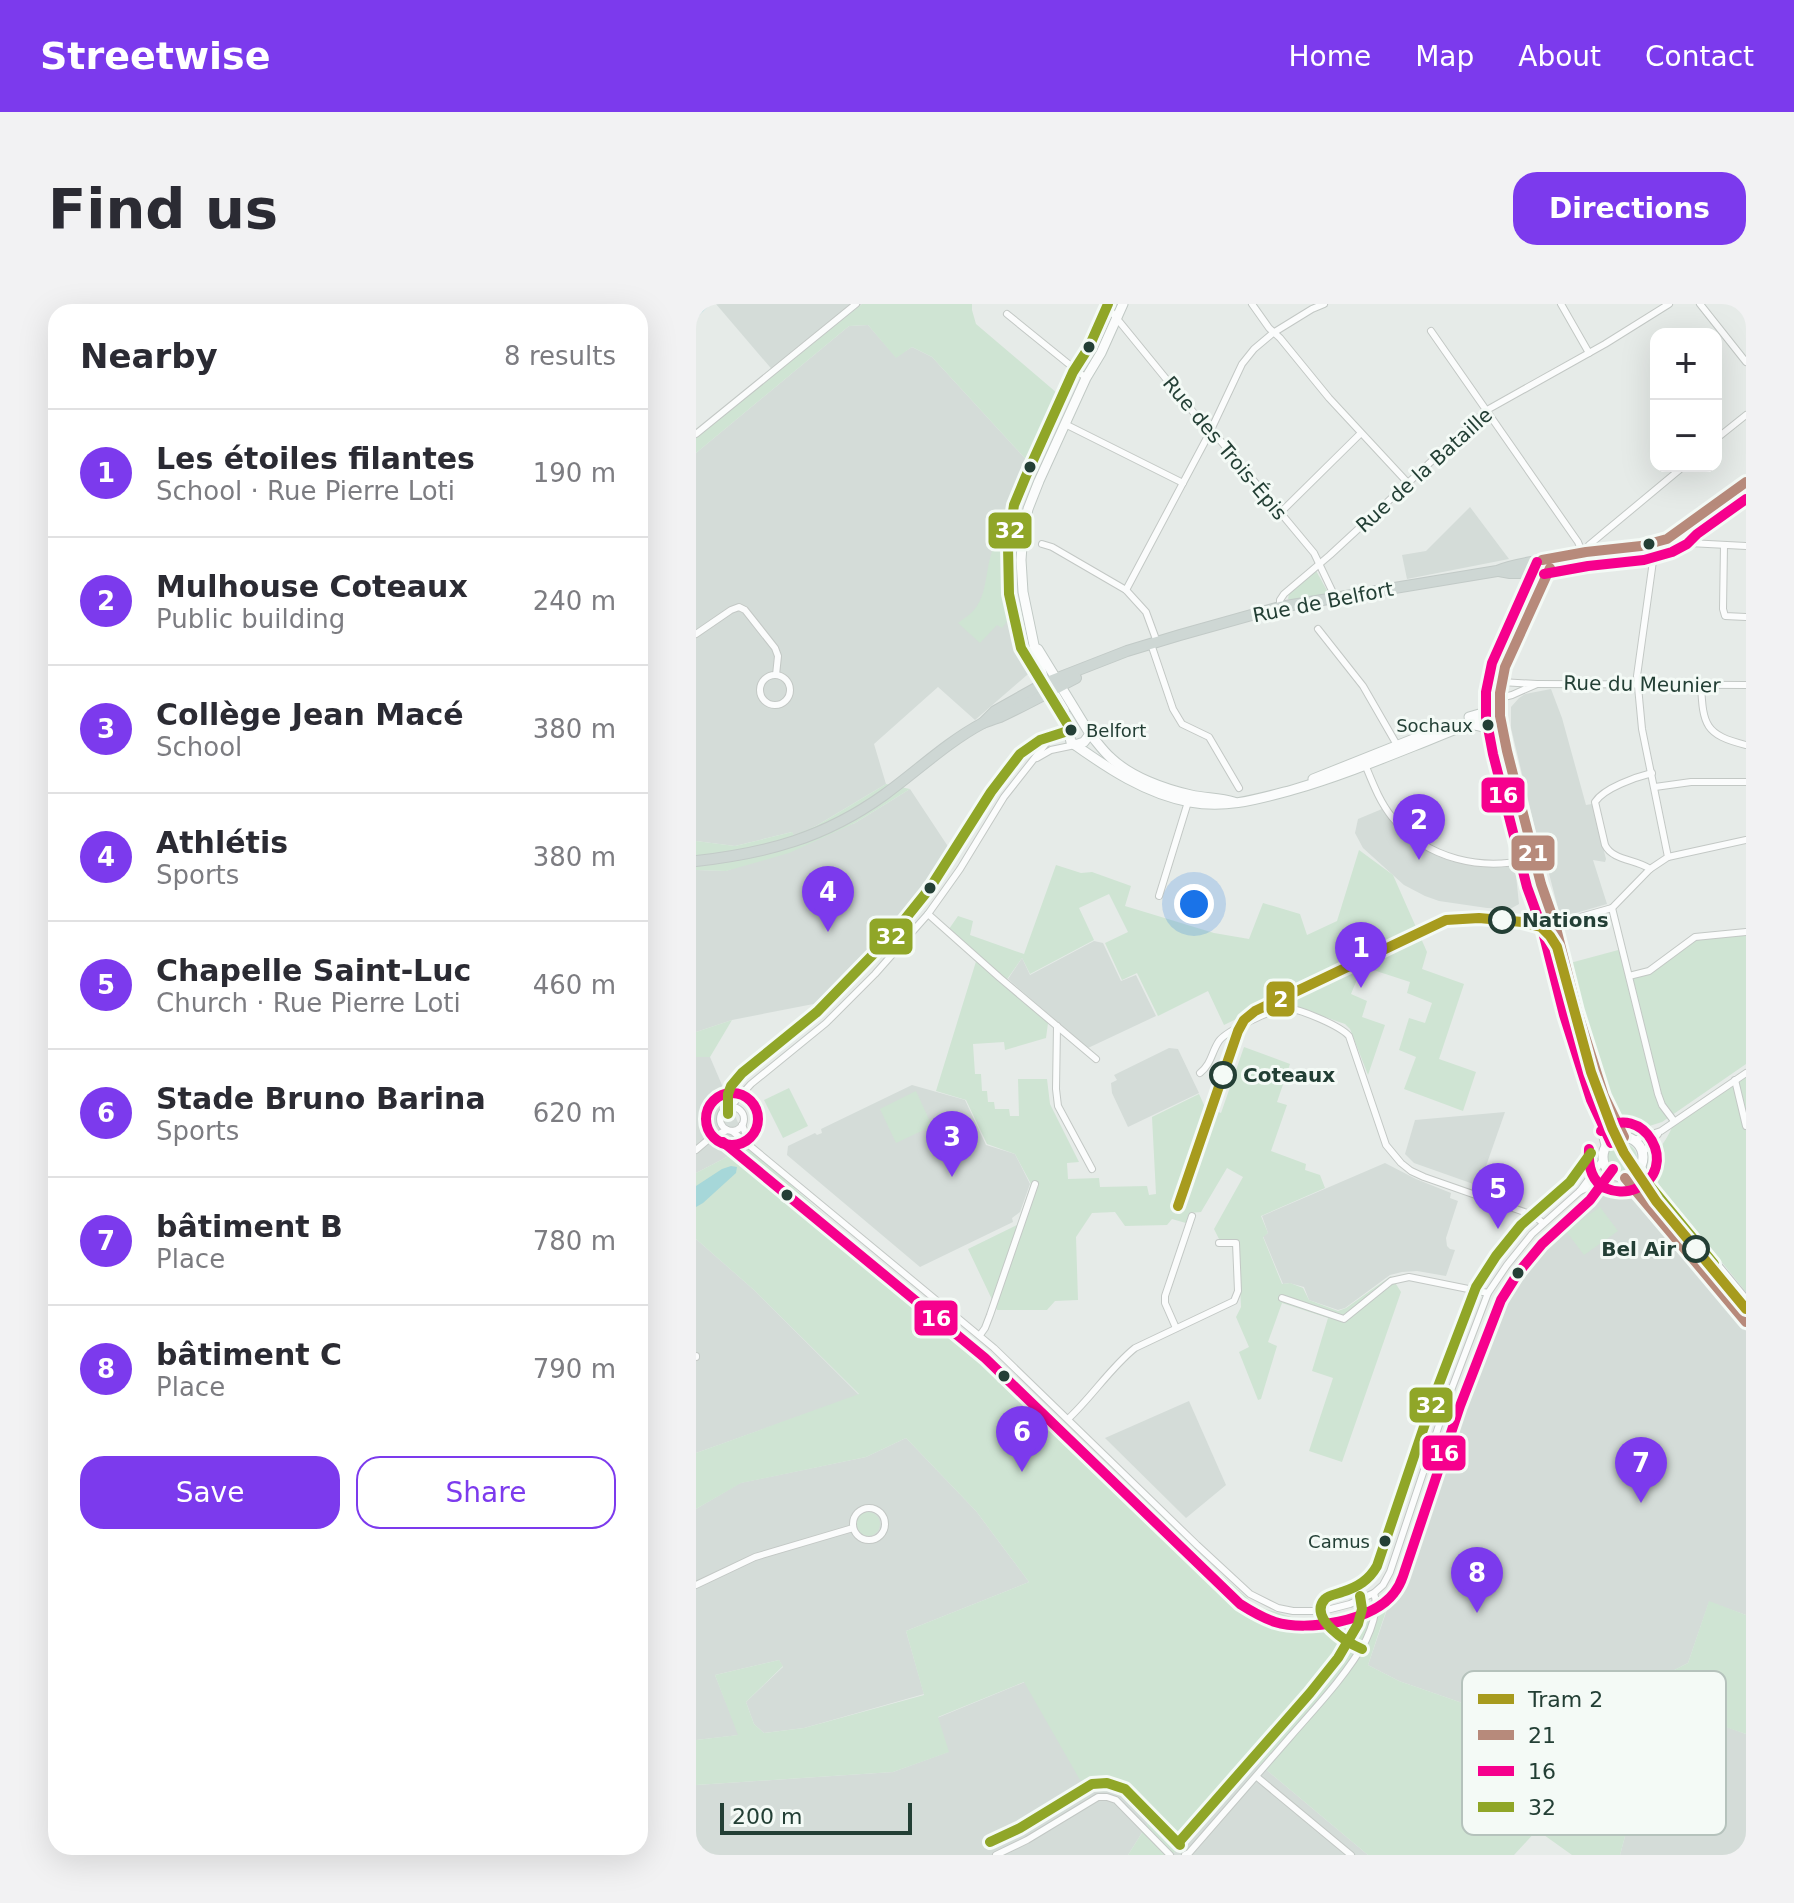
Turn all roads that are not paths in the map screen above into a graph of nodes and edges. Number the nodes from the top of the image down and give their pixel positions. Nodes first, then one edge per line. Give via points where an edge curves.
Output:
1 (856, 304) edge
2 (1123, 304) edge
3 (1252, 304) edge
4 (1324, 304) edge
5 (1561, 304) edge
6 (1669, 304) edge
7 (1700, 304) edge
8 (1113, 310) edge
9 (1007, 314) dead end
10 (1431, 331) dead end
11 (1273, 333) junction
12 (1589, 353) junction
13 (1746, 362) edge
14 (1086, 378) junction
15 (1487, 410) junction
16 (1746, 415) edge
17 (1065, 424) junction
18 (1210, 431) junction
19 (696, 434) edge
20 (1360, 434) junction
21 (1722, 434) edge
22 (1677, 472) edge
23 (1407, 482) junction
24 (1746, 482) edge
25 (1183, 483) junction
26 (1746, 491) edge
27 (1280, 513) junction
28 (1680, 532) junction
29 (1605, 533) junction
30 (1042, 544) dead end
31 (1724, 545) junction
32 (1649, 546) junction
33 (1746, 546) edge
34 (1605, 550) junction
35 (1585, 552) junction
36 (1595, 561) junction
37 (1318, 564) junction
38 (1543, 566) junction
39 (1126, 590) junction
40 (1336, 599) junction
41 (1280, 607) junction
42 (1026, 609) junction
43 (1746, 617) edge
44 (1318, 629) dead end
45 (696, 634) edge
46 (1154, 643) junction
47 (776, 675) junction
48 (1076, 678) junction
49 (1501, 682) junction
50 (1537, 684) junction
51 (1637, 684) junction
52 (1050, 685) junction
53 (1701, 685) junction
54 (1746, 685) edge
55 (1500, 707) junction
56 (1077, 714) junction
57 (1068, 727) junction
58 (1462, 727) junction
59 (1087, 731) junction
60 (1075, 745) junction
61 (1397, 745) junction
62 (1746, 745) edge
63 (1507, 751) junction
64 (1034, 760) junction
65 (1364, 762) junction
66 (1652, 773) junction
67 (1746, 782) edge
68 (1655, 787) junction
69 (1239, 788) dead end
70 (1189, 799) junction
71 (1746, 840) edge
72 (1668, 857) junction
73 (1534, 858) junction
74 (697, 860) edge
75 (1650, 869) junction
76 (1542, 887) junction
77 (1159, 896) dead end
78 (1612, 908) junction
79 (928, 914) junction
80 (1555, 924) junction
81 (1544, 925) junction
82 (1746, 932) edge
83 (1629, 976) junction
84 (1057, 1026) junction
85 (1096, 1059) dead end
86 (1200, 1073) dead end
87 (1746, 1073) edge
88 (1735, 1080) junction
89 (742, 1095) junction
90 (730, 1107) junction
91 (742, 1114) junction
92 (720, 1120) junction
93 (1674, 1121) junction
94 (742, 1125) junction
95 (1746, 1126) edge
96 (729, 1130) junction
97 (1661, 1131) junction
98 (709, 1139) junction
99 (1629, 1139) junction
100 (750, 1144) junction
101 (1606, 1145) junction
102 (696, 1150) edge
103 (1643, 1153) junction
104 (1602, 1161) junction
105 (1641, 1168) junction
106 (1092, 1169) dead end
107 (1620, 1177) junction
108 (1035, 1184) dead end
109 (1580, 1191) junction
110 (1192, 1216) dead end
111 (1543, 1223) junction
112 (1219, 1243) dead end
113 (1488, 1293) junction
114 (1282, 1298) dead end
115 (1746, 1301) edge
116 (1746, 1321) edge
117 (1176, 1328) junction
118 (980, 1335) junction
119 (1068, 1419) junction
120 (853, 1528) junction
121 (696, 1585) edge
122 (1374, 1593) junction
123 (1257, 1777) junction
124 (996, 1855) edge
125 (1170, 1855) edge
126 (1185, 1855) edge
127 (1351, 1855) edge

1 - 19 street
2 - 8 street
3 - 11 street
4 - 11 street
5 - 12 street
6 - 12 street, Rue de la Bataille
7 - 13 street
8 - 14 street via 1101,353
8 - 18 street, Rue des Trois-Épis
9 - 14 street
10 - 15 street
11 - 18 street via 1242,364
11 - 20 street
12 - 15 street, Rue de la Bataille
14 - 17 street
15 - 23 street, Rue de la Bataille
15 - 35 street
16 - 21 street
17 - 25 street
17 - 42 street via 1023,532
18 - 25 street
18 - 27 street, Rue des Trois-Épis
20 - 23 street
20 - 27 street
22 - 29 street
23 - 37 street, Rue de la Bataille
24 - 28 main road
25 - 39 street
26 - 28 main road
27 - 37 street, Rue des Trois-Épis
28 - 31 street via 1689,543
28 - 32 main road
29 - 34 street
29 - 35 street
30 - 39 street
31 - 33 street
31 - 43 street via 1725,616
32 - 34 main road, Rue de Belfort
32 - 36 main road, Rue de Belfort
32 - 51 street via 1653,561
34 - 35 main road, Rue de Belfort
34 - 36 street
35 - 38 main road, Rue de Belfort
36 - 38 main road, Rue de Belfort
37 - 40 street, Rue des Trois-Épis
37 - 41 street, Rue de la Bataille via 1284,594
38 - 40 main road, Rue de Belfort
38 - 49 street via 1539,590
39 - 46 street via 1146,612
40 - 41 main road, Rue de Belfort
41 - 46 main road, Rue de Belfort
42 - 52 street
42 - 52 street via 1022,621 1028,648 1039,676
44 - 61 street via 1363,686
45 - 47 street via 731,610 745,610 775,648
46 - 48 main road, Rue de Belfort
46 - 52 main road, Rue de Belfort
46 - 69 street via 1173,709 1187,728 1209,737
47 - 47 street via 760,689 765,701 774,705 784,703 790,690
48 - 52 main road, Rue de Belfort
48 - 56 street via 1072,689
49 - 50 street, Rue du Meunier
49 - 55 street
50 - 51 street, Rue du Meunier
50 - 55 street, Rue du Meunier
51 - 53 street, Rue du Meunier
51 - 66 street
52 - 56 street
52 - 57 street
52 - 74 main road, Rue de Belfort via 983,723 867,807 826,829 731,858
53 - 54 street, Rue du Meunier
53 - 62 street via 1705,722 1715,734
55 - 58 street
55 - 61 street
55 - 63 street
56 - 59 street
57 - 59 street
57 - 60 street
57 - 64 street
58 - 63 street via 1486,727
58 - 65 street
59 - 60 street via 1084,742
59 - 70 street via 1132,773
60 - 64 street
60 - 70 street via 1130,781
61 - 65 street
63 - 73 street
64 - 79 street
65 - 70 street via 1261,799
65 - 73 street via 1391,816 1428,848 1479,864
66 - 68 street
66 - 75 street via 1595,802 1608,852
67 - 68 street
68 - 72 street
70 - 77 street
71 - 72 street
72 - 75 street
73 - 76 street
75 - 78 street
76 - 80 street
76 - 81 street
78 - 80 street
78 - 83 street
79 - 84 street
79 - 89 street via 826,1023
80 - 81 street
80 - 99 street via 1595,1072 1612,1116
81 - 101 street
82 - 83 street via 1695,937 1649,971
83 - 93 street via 1658,1094
84 - 85 street
84 - 106 street via 1058,1106
86 - 111 street via 1225,1035 1270,1012 1285,1008 1337,1026 1349,1036 1386,1145 1401,1163
87 - 88 street
88 - 93 street
88 - 95 street
89 - 90 street
89 - 91 street
90 - 91 street
90 - 92 street
91 - 94 street
92 - 96 street
92 - 98 street
93 - 97 street
94 - 96 street
94 - 100 street
96 - 98 street
96 - 100 street
97 - 99 street
97 - 103 street
98 - 102 street
99 - 101 street via 1613,1139
99 - 103 street
100 - 118 street
101 - 104 street
103 - 105 street
104 - 107 street via 1606,1171
104 - 109 street
105 - 107 street
105 - 115 street
107 - 109 street
107 - 116 street
108 - 118 street
109 - 111 street
110 - 117 street via 1165,1296
111 - 113 street
112 - 117 street via 1236,1243 1238,1294 1229,1304
113 - 114 street via 1401,1278 1344,1319
113 - 122 street via 1390,1572
117 - 119 street via 1128,1354
118 - 119 street
119 - 122 street via 1258,1599 1311,1612 1335,1609
120 - 120 street via 872,1540 883,1531 884,1517 872,1508 861,1509
120 - 121 street via 755,1557
122 - 123 street via 1377,1608 1365,1641
123 - 126 street
123 - 127 street
124 - 125 street via 1098,1797 1116,1800

